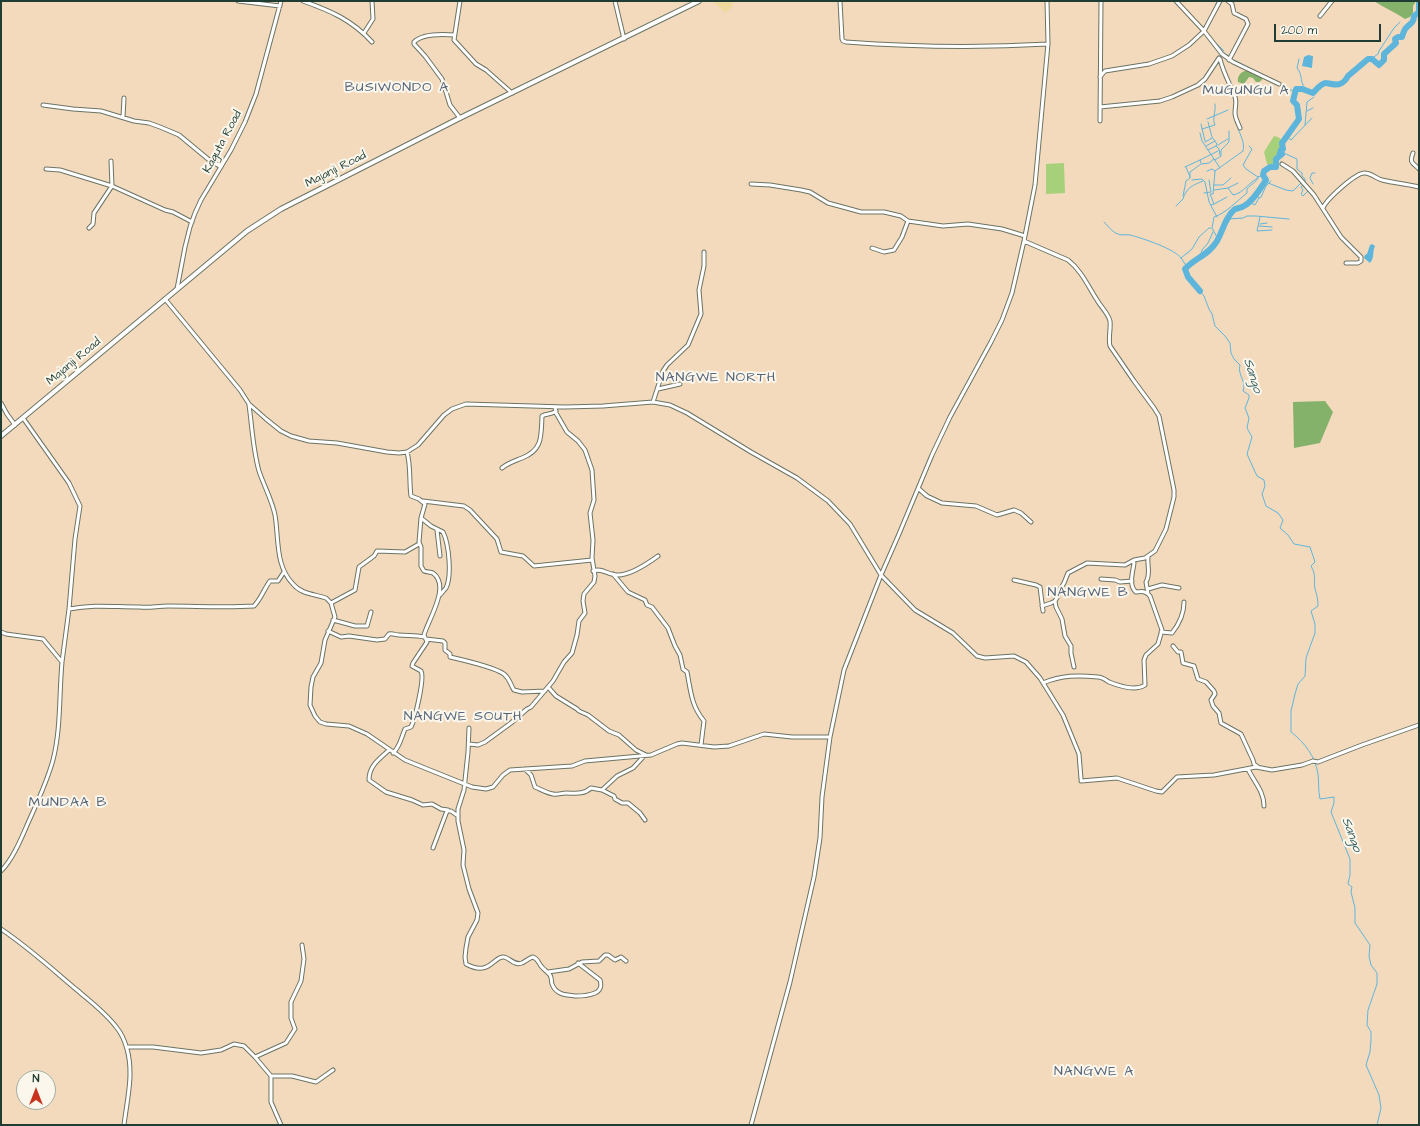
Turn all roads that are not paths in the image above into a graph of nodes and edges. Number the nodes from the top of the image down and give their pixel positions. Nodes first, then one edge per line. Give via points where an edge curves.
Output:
1 (238, 1) edge
2 (281, 1) edge
3 (303, 1) edge
4 (319, 1) edge
5 (372, 1) edge
6 (460, 1) edge
7 (615, 1) edge
8 (699, 1) edge
9 (840, 1) edge
10 (1047, 1) edge
11 (1100, 1) edge
12 (1176, 1) edge
13 (1220, 1) edge
14 (1228, 1) edge
15 (1332, 1) edge
16 (280, 6) junction
17 (317, 6) junction
18 (1320, 16) dead end
19 (1204, 32) junction
20 (364, 33) junction
21 (455, 35) junction
22 (624, 39) junction
23 (372, 42) dead end
24 (1048, 44) junction
25 (1222, 54) junction
26 (1220, 58) junction
27 (1229, 60) junction
28 (1100, 66) junction
29 (1106, 71) junction
30 (1100, 77) junction
31 (1279, 84) dead end
32 (512, 93) junction
33 (124, 98) dead end
34 (43, 105) dead end
35 (1100, 107) junction
36 (123, 118) junction
37 (460, 118) junction
38 (1100, 121) dead end
39 (1240, 128) dead end
40 (1413, 153) dead end
41 (111, 161) dead end
42 (1282, 164) dead end
43 (222, 167) junction
44 (46, 169) dead end
45 (1419, 169) edge
46 (751, 184) dead end
47 (112, 186) junction
48 (1419, 187) edge
49 (1320, 203) junction
50 (1325, 203) junction
51 (1323, 208) junction
52 (908, 220) junction
53 (192, 222) junction
54 (89, 228) dead end
55 (1025, 236) junction
56 (1024, 241) junction
57 (872, 248) dead end
58 (704, 252) dead end
59 (1346, 263) dead end
60 (177, 289) junction
61 (165, 299) junction
62 (680, 384) dead end
63 (658, 389) junction
64 (653, 402) junction
65 (1, 403) edge
66 (249, 404) junction
67 (555, 406) junction
68 (556, 411) junction
69 (23, 418) junction
70 (15, 425) junction
71 (1, 436) edge
72 (407, 452) junction
73 (502, 468) dead end
74 (918, 489) junction
75 (423, 501) junction
76 (421, 518) junction
77 (1031, 522) dead end
78 (437, 530) junction
79 (419, 544) junction
80 (440, 556) dead end
81 (658, 556) dead end
82 (1148, 557) junction
83 (592, 560) junction
84 (1133, 561) junction
85 (593, 571) junction
86 (284, 572) junction
87 (613, 574) junction
88 (880, 575) junction
89 (1101, 579) dead end
90 (1014, 580) dead end
91 (1132, 581) junction
92 (1179, 588) dead end
93 (1148, 589) junction
94 (1148, 594) junction
95 (440, 595) junction
96 (1055, 601) junction
97 (1184, 602) dead end
98 (332, 603) junction
99 (1042, 606) junction
100 (69, 609) junction
101 (1043, 611) dead end
102 (371, 612) dead end
103 (333, 620) junction
104 (328, 631) junction
105 (1, 632) edge
106 (1161, 632) junction
107 (424, 638) junction
108 (1173, 646) dead end
109 (62, 662) junction
110 (1074, 667) dead end
111 (1043, 683) junction
112 (548, 687) junction
113 (545, 691) junction
114 (1419, 725) edge
115 (469, 728) dead end
116 (830, 737) junction
117 (469, 744) junction
118 (701, 745) junction
119 (389, 750) junction
120 (393, 753) junction
121 (646, 755) junction
122 (1254, 764) junction
123 (1262, 768) junction
124 (525, 769) junction
125 (1247, 769) junction
126 (464, 784) junction
127 (602, 790) junction
128 (1264, 806) dead end
129 (448, 810) junction
130 (458, 816) junction
131 (645, 820) dead end
132 (433, 848) dead end
133 (1, 871) edge
134 (1, 929) edge
135 (302, 945) dead end
136 (626, 961) dead end
137 (578, 963) junction
138 (548, 972) junction
139 (127, 1047) junction
140 (255, 1057) junction
141 (333, 1070) dead end
142 (271, 1076) junction
143 (124, 1125) edge
144 (281, 1125) edge
145 (751, 1125) edge

1 - 16 street
2 - 16 street, Kaguta Road
3 - 17 street
4 - 17 street
5 - 20 street via 373,19
6 - 21 street
7 - 22 street
8 - 22 main road, Majanji Road
9 - 24 street via 842,39 846,42 998,47
10 - 24 street
11 - 28 street
12 - 19 street
13 - 19 street
14 - 27 street via 1232,4 1234,13 1246,18 1248,24
15 - 18 street
16 - 43 street, Kaguta Road via 256,94
17 - 20 street via 350,22
19 - 25 street
19 - 29 street via 1172,56 1149,64
20 - 23 street
21 - 32 street via 454,40 472,60
21 - 37 street via 426,36 418,38 414,44 442,79 450,105
22 - 32 main road, Majanji Road
24 - 55 street via 1035,185
25 - 26 street
25 - 27 street
26 - 35 street via 1198,85 1172,97 1160,101
26 - 39 street via 1222,70 1228,78 1236,101 1235,114
27 - 31 street
28 - 29 street
28 - 30 street
29 - 30 street
30 - 35 street
32 - 37 main road, Majanji Road
33 - 36 street
34 - 36 street via 101,111
35 - 38 street
36 - 43 street via 149,123 179,135
37 - 60 main road, Majanji Road via 281,209 248,231
40 - 45 street via 1413,166
41 - 47 street
42 - 49 street via 1293,171
43 - 53 street, Kaguta Road
44 - 47 street via 60,170
46 - 52 street via 810,192 828,203 849,210 884,212
47 - 53 street
47 - 54 street via 94,213 93,224
48 - 50 street via 1382,180 1365,173 1349,181
49 - 50 street
49 - 51 street
50 - 51 street
51 - 59 street via 1342,237 1361,257 1358,263
52 - 55 street via 943,226 968,224 1012,231
52 - 57 street via 894,250 884,252
53 - 60 street, Kaguta Road
55 - 56 street
56 - 74 street via 1012,293 1002,320 950,417
56 - 82 street via 1068,260 1082,274 1109,319 1110,346 1159,416 1174,497 1166,529 1155,551
58 - 63 street via 699,290 701,314 688,345 667,365
60 - 61 main road, Majanji Road
61 - 66 street
61 - 69 main road, Majanji Road
62 - 63 street
63 - 64 street
64 - 67 street
64 - 88 street via 670,405 687,413 797,478 822,496 850,524
65 - 70 street
66 - 72 street via 282,431 300,440 337,443 387,452
66 - 86 street via 259,471 274,513 278,549
67 - 68 street
67 - 72 street via 476,403 459,406 444,415 418,445
68 - 73 street via 542,416 541,436 536,449
68 - 83 street via 567,432 585,450 592,470
69 - 70 main road, Majanji Road
69 - 100 street via 69,483 80,506
70 - 71 main road, Majanji Road
72 - 75 street via 410,496
74 - 77 street via 942,503 976,506 997,515 1014,510
74 - 88 street
75 - 76 street via 425,504
75 - 83 street via 464,506 497,539 501,552 523,556 534,566
76 - 78 street
76 - 79 street
78 - 80 street
78 - 95 street via 444,534 450,570 446,588
79 - 95 street via 422,569 433,574 438,580
79 - 98 street via 405,552 377,552 358,567 355,590
81 - 87 street via 643,567
82 - 84 street
82 - 93 street
83 - 85 street
84 - 91 street
84 - 96 street via 1125,564 1087,563 1068,573
85 - 87 street via 597,569
85 - 112 street via 594,582 584,594 585,614 578,622 572,653
86 - 98 street via 299,590 326,598
86 - 100 street via 278,581 270,581 254,606 141,608 104,605
87 - 118 street via 628,592 645,600 668,628 683,669 688,672 695,709 704,721
88 - 111 street via 915,610 952,634 977,656 1014,656 1022,659
88 - 116 street via 844,670
89 - 91 street
90 - 99 street via 1040,587
91 - 94 street via 1136,592 1143,591
92 - 93 street via 1162,585
93 - 94 street
94 - 106 street
95 - 107 street
96 - 99 street
96 - 110 street via 1062,618 1065,636 1071,646
97 - 106 street via 1183,614 1176,628 1172,633
98 - 103 street via 335,617
99 - 101 street
100 - 109 street
102 - 103 street via 367,626 355,626
103 - 104 street
104 - 107 street via 341,637 377,640 386,639 393,633
104 - 119 street via 321,663 311,688 312,712 320,722 349,726 367,734
105 - 109 street via 43,639
106 - 111 street via 1158,644 1144,660 1145,685 1142,688 1111,683 1100,677 1065,676
107 - 113 street via 443,641 444,650 450,657 503,674 510,680 514,690
107 - 120 street via 427,642 412,666 421,671 423,679 415,718 411,727 405,729 399,748
108 - 122 street via 1181,652 1183,663 1194,666 1198,679 1206,682 1214,691 1212,703 1222,723 1241,734
109 - 133 street via 58,732 51,766 22,837
111 - 125 street via 1063,715 1077,747 1081,780 1117,778 1162,792 1177,777 1214,775
112 - 113 street
112 - 121 street via 556,696
113 - 117 street via 531,707 485,742 478,745
114 - 123 street via 1318,762 1272,770
115 - 117 street
116 - 118 street via 764,734 730,746
116 - 145 street via 822,797 820,838 812,884 790,982
117 - 126 street
118 - 121 street via 682,743
119 - 120 street
119 - 129 street via 371,767 369,780 386,792 423,806 432,804
120 - 126 street
121 - 124 street via 585,761 572,766
121 - 127 street via 633,768 617,776
122 - 123 street
122 - 125 street
123 - 125 street
124 - 126 street via 510,770 489,789
124 - 127 street via 535,787 551,794 572,794 585,792 591,788
125 - 128 street via 1260,790
126 - 130 street
127 - 131 street via 628,804
129 - 130 street
129 - 132 street
130 - 138 street via 464,850 463,865 478,913 466,948 466,964 483,969 504,957 517,964 533,957
134 - 139 street via 105,1015 117,1027
135 - 140 street via 304,959 301,981 291,1002 295,1029 286,1043
136 - 137 street via 621,957 614,960 605,955 599,961
137 - 138 street via 568,969
137 - 138 street via 600,980 600,989 597,992 588,996 564,996 555,989
139 - 140 street via 153,1047 201,1053 221,1050 234,1044 244,1046
139 - 143 street via 130,1079
140 - 142 street
141 - 142 street via 316,1082 292,1076
142 - 144 street via 272,1102

